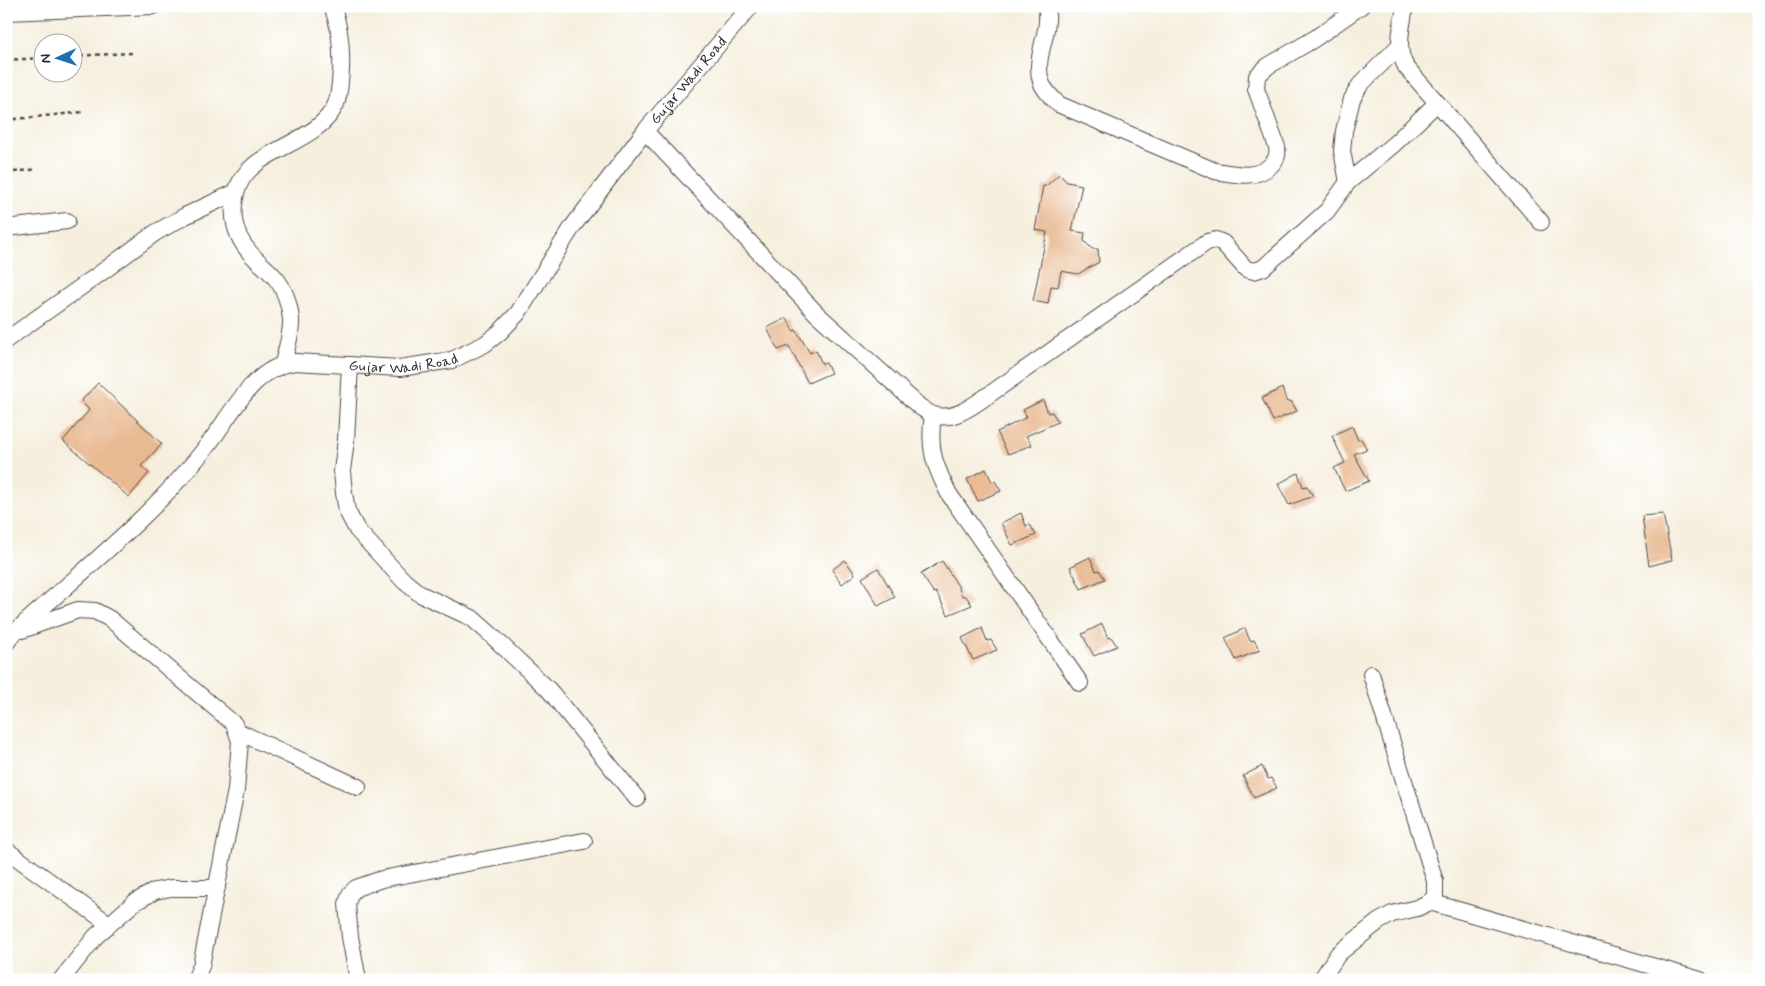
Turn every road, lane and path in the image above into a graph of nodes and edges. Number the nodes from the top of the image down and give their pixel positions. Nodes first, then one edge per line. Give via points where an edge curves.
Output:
1 (154, 6) edge
2 (332, 6) edge
3 (751, 6) edge
4 (1046, 6) edge
5 (1361, 6) edge
6 (1405, 6) edge
7 (6, 12) edge
8 (1399, 46) junction
9 (132, 53) dead end
10 (82, 56) edge
11 (32, 59) edge
12 (6, 60) edge
13 (1437, 103) junction
14 (83, 112) dead end
15 (6, 120) edge
16 (645, 131) junction
17 (37, 169) dead end
18 (6, 172) edge
19 (1348, 182) junction
20 (236, 192) junction
21 (67, 220) dead end
22 (1541, 222) dead end
23 (6, 228) edge
24 (6, 340) edge
25 (283, 364) junction
26 (350, 366) junction
27 (934, 415) junction
28 (11, 638) edge
29 (1371, 674) dead end
30 (1080, 683) dead end
31 (237, 731) junction
32 (358, 786) dead end
33 (637, 799) dead end
34 (584, 841) dead end
35 (6, 850) edge
36 (217, 888) junction
37 (1430, 902) junction
38 (109, 924) junction
39 (200, 975) edge
40 (61, 980) edge
41 (358, 980) edge
42 (1322, 980) edge
43 (1700, 980) edge

1 - 7 street
2 - 20 street via 337,18 341,64 336,104 321,125 253,166 241,179
3 - 16 street, Gujar Wadi Road
4 - 5 street via 1047,29 1040,56 1041,82 1058,104 1215,171 1243,175 1266,170 1278,155 1256,90 1257,76
6 - 8 street
8 - 13 street via 1400,57 1406,67
8 - 19 street via 1360,85 1352,99 1342,151
9 - 10 path
11 - 12 path
13 - 19 street
13 - 22 street
14 - 15 path
16 - 26 street, Gujar Wadi Road via 573,226 518,313 485,344 452,360 400,368
16 - 27 street via 817,314
17 - 18 path
19 - 27 street via 1327,211 1264,268 1250,271 1223,243 1216,240 1207,242 962,412
20 - 24 street via 155,232
20 - 25 street via 237,234 244,247 276,278 287,302 291,328
21 - 23 street
25 - 26 street, Gujar Wadi Road
25 - 28 street, Gujar Wadi Road via 256,380 199,458 135,525
26 - 33 street via 342,471 347,511 357,530 420,594 472,618 496,639 549,690
27 - 30 street via 932,451 936,468 949,494
28 - 31 street via 78,610 95,612 110,619 234,724
29 - 37 street via 1435,882 1435,896
31 - 32 street
31 - 36 street via 240,751 237,783
34 - 41 street via 382,879 356,888 347,904
35 - 38 street
36 - 38 street via 155,891 135,902
36 - 39 street
37 - 42 street via 1378,922 1338,954
37 - 43 street
38 - 40 street

